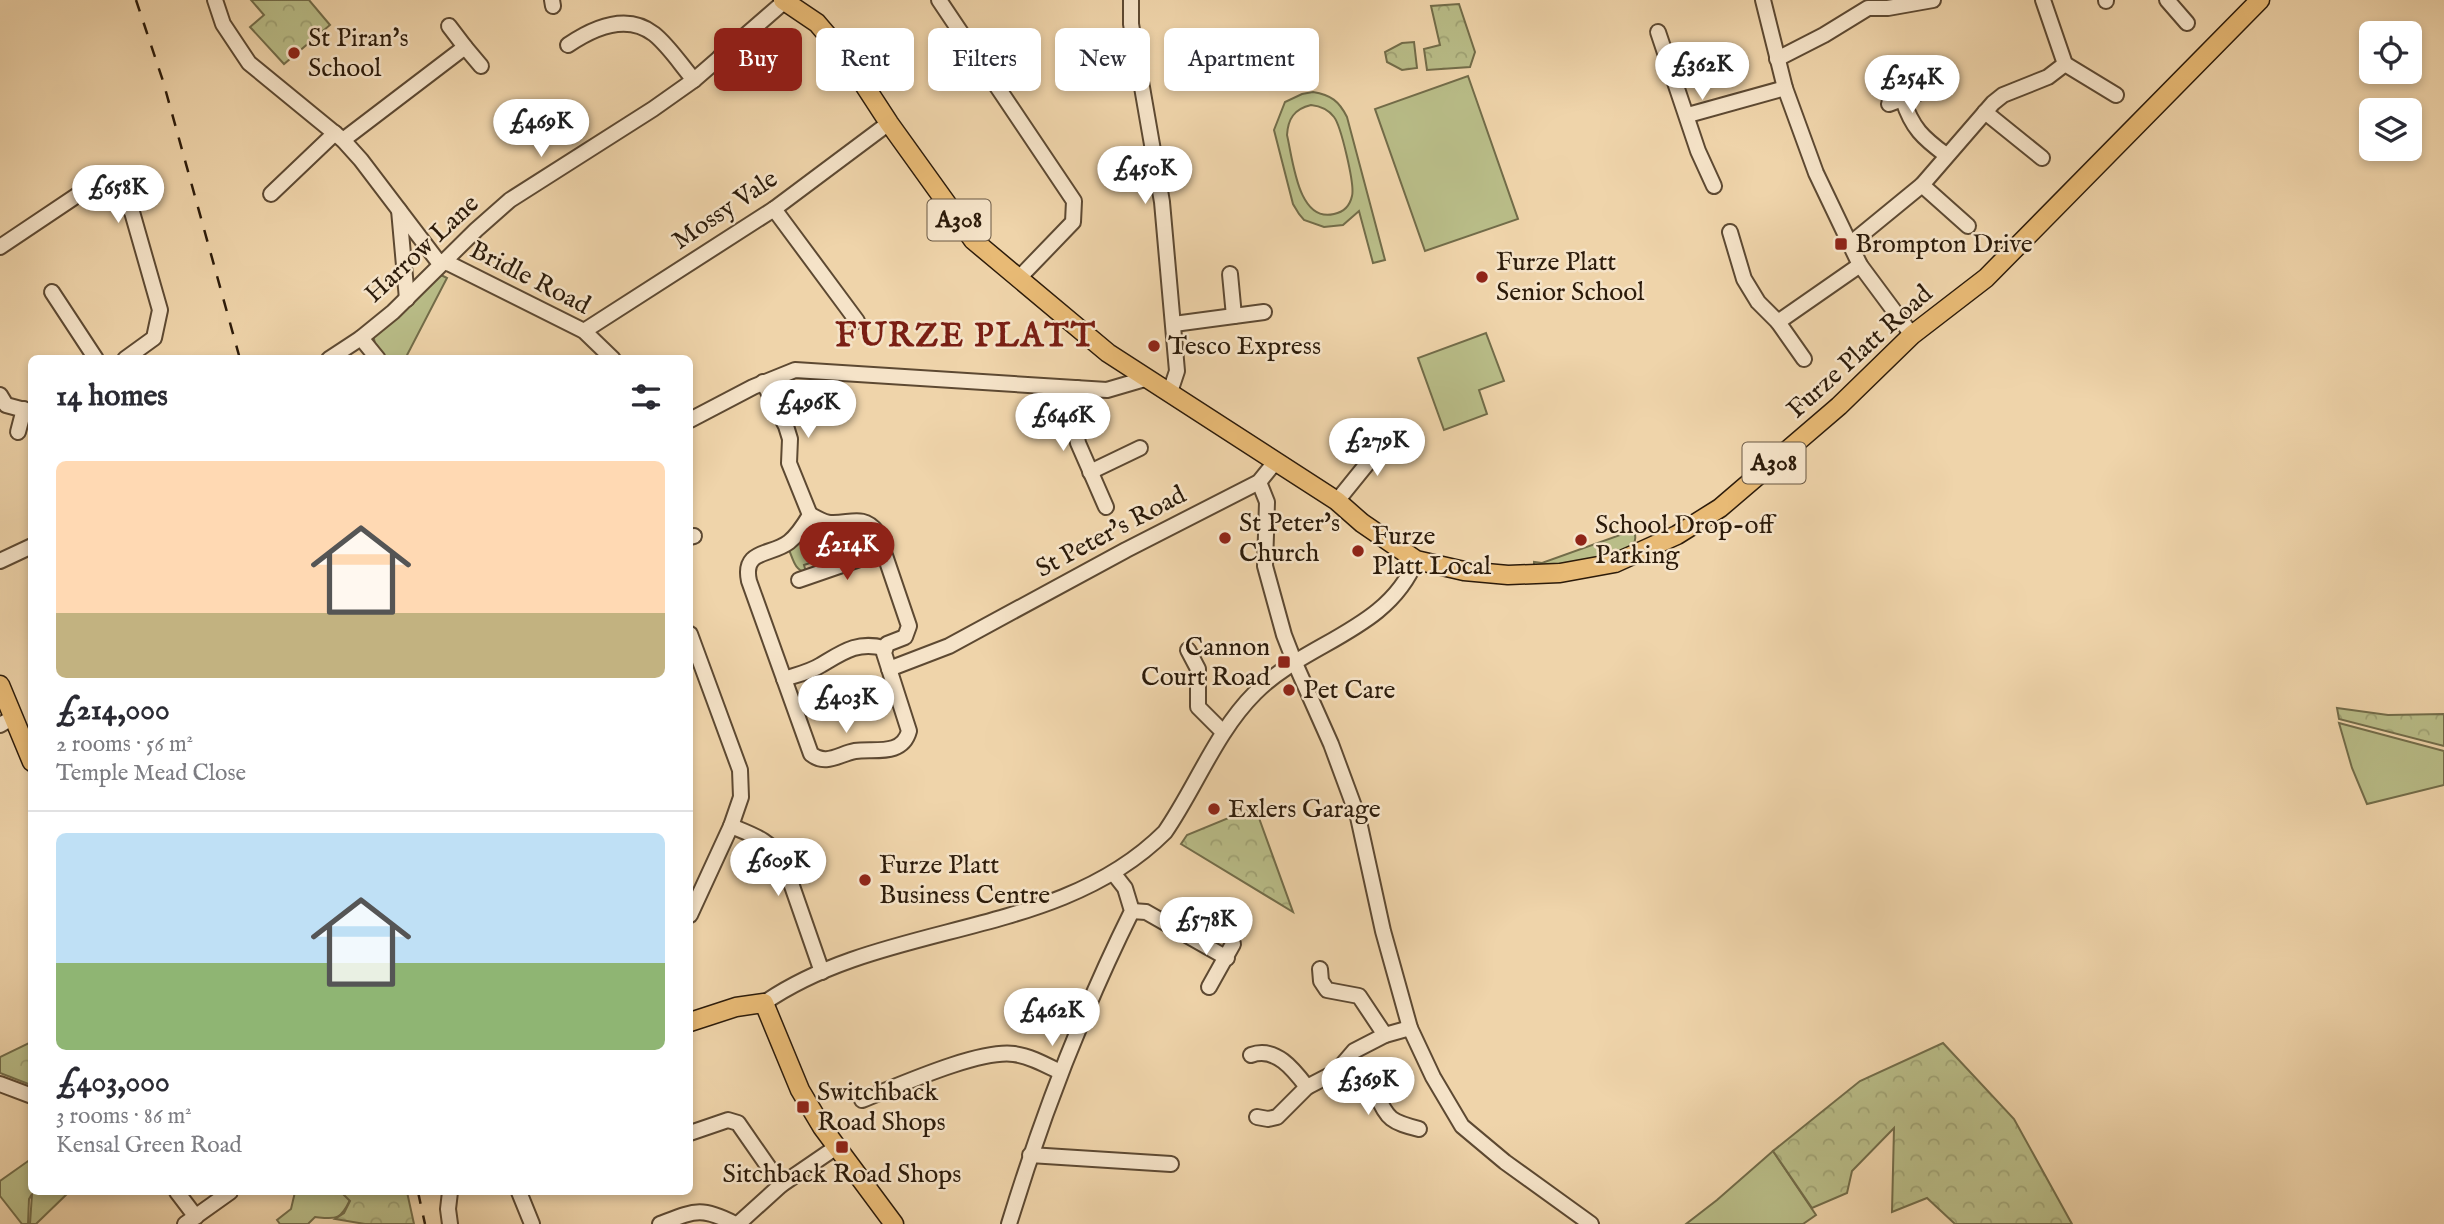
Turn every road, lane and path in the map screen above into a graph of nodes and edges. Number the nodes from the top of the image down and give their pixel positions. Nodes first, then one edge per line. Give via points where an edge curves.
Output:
1 (215, 0) edge
2 (939, 0) edge
3 (1131, 0) edge
4 (1763, 0) edge
5 (1933, 0) edge
6 (2043, 0) edge
7 (2168, 0) edge
8 (2260, 0) edge
9 (790, 2) edge
10 (1867, 4) edge
11 (2187, 23) dead end
12 (449, 26) dead end
13 (757, 28) edge
14 (1658, 32) dead end
15 (568, 45) dead end
16 (465, 47) junction
17 (1777, 59) junction
18 (714, 62) edge
19 (2065, 64) junction
20 (481, 66) dead end
21 (694, 79) junction
22 (1785, 88) junction
23 (2113, 88) dead end
24 (1923, 91) dead end
25 (1985, 112) junction
26 (1688, 115) junction
27 (889, 123) junction
28 (339, 136) junction
29 (1946, 156) junction
30 (2034, 156) dead end
31 (1922, 185) junction
32 (1714, 186) dead end
33 (271, 194) dead end
34 (774, 209) junction
35 (399, 210) junction
36 (1968, 226) dead end
37 (1730, 232) dead end
38 (1850, 244) junction
39 (0, 247) edge
40 (444, 262) junction
41 (1860, 265) junction
42 (1230, 274) dead end
43 (1020, 278) junction
44 (52, 292) dead end
45 (407, 299) junction
46 (1264, 312) dead end
47 (1234, 316) junction
48 (857, 321) dead end
49 (1778, 322) junction
50 (1174, 324) junction
51 (584, 331) junction
52 (1912, 335) junction
53 (361, 338) junction
54 (93, 355) edge
55 (131, 355) edge
56 (335, 355) edge
57 (376, 355) edge
58 (609, 355) edge
59 (1804, 359) dead end
60 (1148, 378) junction
61 (763, 382) junction
62 (1077, 388) junction
63 (1170, 392) junction
64 (0, 395) edge
65 (27, 411) edge
66 (693, 418) edge
67 (18, 432) dead end
68 (1392, 433) dead end
69 (1357, 447) dead end
70 (1140, 448) dead end
71 (1370, 458) junction
72 (1276, 461) junction
73 (1090, 472) junction
74 (1259, 482) junction
75 (1337, 501) junction
76 (1106, 507) dead end
77 (810, 515) junction
78 (28, 548) edge
79 (883, 551) junction
80 (1416, 560) junction
81 (0, 561) edge
82 (799, 580) dead end
83 (693, 642) edge
84 (884, 648) junction
85 (1188, 650) dead end
86 (1293, 657) junction
87 (889, 669) junction
88 (783, 679) junction
89 (0, 685) edge
90 (6, 722) edge
91 (1223, 732) junction
92 (28, 756) edge
93 (731, 826) junction
94 (1114, 874) junction
95 (693, 908) edge
96 (1132, 911) junction
97 (1320, 969) dead end
98 (822, 972) junction
99 (1209, 987) dead end
100 (764, 1003) junction
101 (693, 1022) edge
102 (1410, 1028) junction
103 (1385, 1035) junction
104 (1251, 1055) dead end
105 (1060, 1072) junction
106 (1336, 1072) junction
107 (0, 1084) edge
108 (1307, 1087) junction
109 (28, 1094) edge
110 (862, 1100) dead end
111 (1257, 1117) dead end
112 (1419, 1129) dead end
113 (693, 1132) edge
114 (835, 1148) junction
115 (1030, 1155) junction
116 (1171, 1164) dead end
117 (781, 1185) junction
118 (178, 1195) edge
119 (226, 1195) edge
120 (450, 1195) edge
121 (520, 1195) edge
122 (190, 1220) edge
123 (450, 1224) edge
124 (532, 1224) edge
125 (660, 1224) edge
126 (737, 1224) edge
127 (894, 1224) edge
128 (1009, 1224) edge
129 (1591, 1224) edge

1 - 28 street, Bridle Road via 223,24 250,63
2 - 43 street via 1074,201 1073,222
3 - 50 street via 1131,24 1162,202
4 - 17 street
5 - 10 street via 1888,8
6 - 19 street via 2055,17
7 - 11 street
8 - 52 main road, Furze Platt Road / A308 via 1986,278
9 - 13 street, Harrow Lane
9 - 27 main road, Furze Platt Road / A308 via 817,23 846,57
10 - 17 street via 1825,36
12 - 16 street
14 - 26 street
15 - 21 street via 586,33 628,22 653,34
16 - 20 street
16 - 28 street
17 - 22 street
18 - 21 street, Harrow Lane
19 - 23 street
19 - 25 street via 2048,77 2003,95
21 - 40 street, Harrow Lane via 510,200
22 - 26 street
22 - 38 street via 1816,173
24 - 29 street via 1896,102 1923,138
25 - 29 street
25 - 30 street
26 - 32 street
27 - 34 street, Mossy Vale
27 - 43 main road, Furze Platt Road / A308 via 973,240
28 - 33 street
28 - 35 street, Bridle Road
29 - 31 street
31 - 36 street via 1959,210
31 - 38 street
34 - 48 street
34 - 51 street, Mossy Vale
35 - 40 street, Bridle Road via 437,260
35 - 45 street
37 - 49 street via 1744,279
38 - 41 street
39 - 55 street via 91,186 117,190 132,212 160,310 154,338
40 - 45 street, Harrow Lane
40 - 51 street, Bridle Road
41 - 49 street
41 - 52 street
42 - 47 street
43 - 60 main road, Furze Platt Road / A308 via 1108,353
44 - 54 street
45 - 53 street, Harrow Lane
46 - 47 street
47 - 50 street
49 - 59 street
50 - 63 street via 1177,371
51 - 58 street, Bridle Road
52 - 80 main road, Furze Platt Road / A308 via 1839,406 1720,509 1645,551 1615,563 1560,573 1464,571
53 - 56 street, Harrow Lane
53 - 57 street
60 - 62 street via 1107,390
60 - 63 main road, Furze Platt Road / A308
61 - 62 street via 795,369
61 - 66 street
61 - 77 street via 786,426 789,463
62 - 73 street via 1075,425
63 - 72 main road, Furze Platt Road / A308
64 - 65 street via 6,405
65 - 67 street
68 - 71 street
69 - 71 street
70 - 73 street
71 - 75 street
72 - 74 street, St Peter's Road
72 - 75 main road, Furze Platt Road / A308
73 - 76 street
74 - 86 street via 1267,502 1265,566
74 - 87 street, St Peter's Road via 935,653
75 - 80 main road, Furze Platt Road / A308
77 - 79 street via 830,523 860,520 872,525
77 - 88 street via 790,542 754,558 748,570
78 - 81 street
79 - 82 street
79 - 84 street via 909,629 905,637
80 - 86 street via 1394,598 1365,623
83 - 93 street via 740,769 741,797
84 - 87 street
84 - 88 street via 869,644 838,653 819,666
85 - 91 street via 1198,669 1198,707
86 - 91 street
86 - 102 street via 1358,817
87 - 88 street via 909,727 906,739 878,752 856,751 825,760 809,751
89 - 90 main road
90 - 92 main road
91 - 94 street via 1165,832
93 - 95 street
93 - 98 street via 777,849
94 - 96 street via 1125,888
94 - 98 street via 1013,914
96 - 99 street via 1146,912 1230,951
96 - 105 street
97 - 103 street via 1327,990 1359,996
98 - 100 street
100 - 101 main road
100 - 114 main road via 800,1090
102 - 103 street
102 - 129 street via 1462,1126
103 - 106 street via 1354,1051
104 - 108 street via 1269,1054 1291,1065
105 - 110 street via 1014,1054 996,1054 967,1060
105 - 115 street
106 - 108 street
106 - 112 street via 1347,1083 1376,1093 1395,1123
107 - 109 street
108 - 111 street via 1277,1116
113 - 117 street via 728,1120 738,1123
114 - 117 street
114 - 127 main road
115 - 116 street
115 - 128 street
117 - 126 street
118 - 122 street
119 - 122 street
120 - 123 street
121 - 124 street
125 - 126 street via 704,1211

